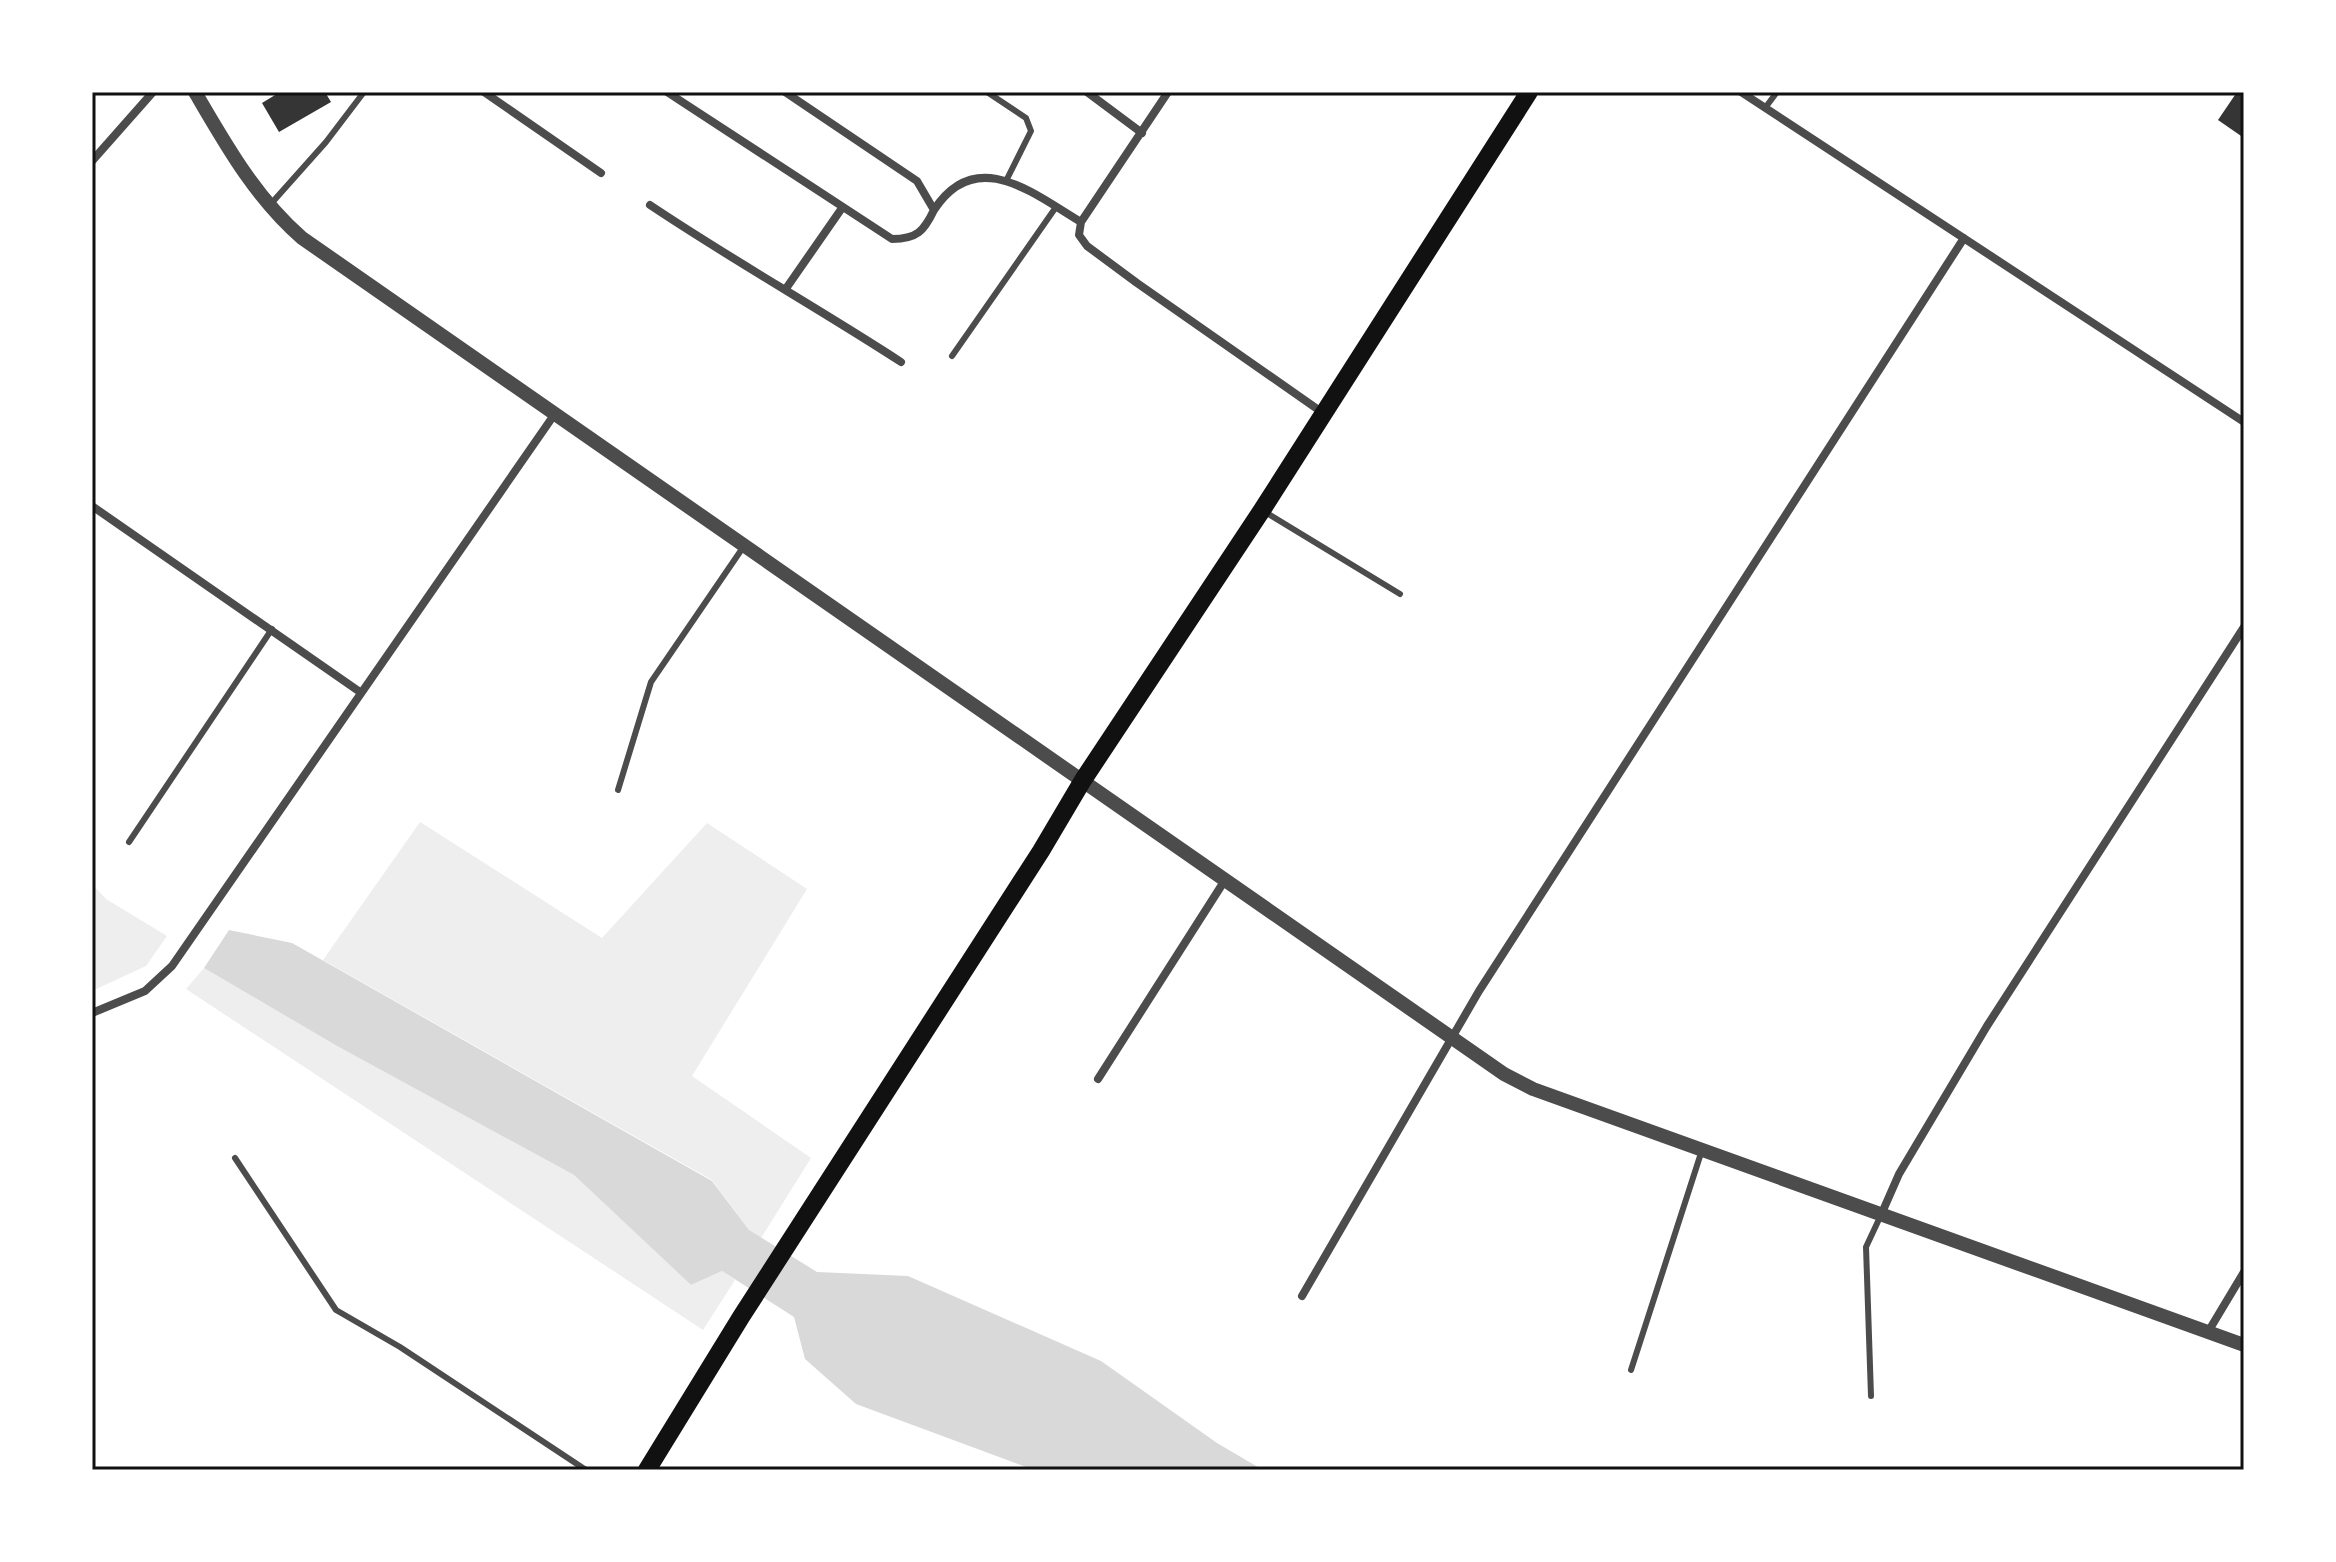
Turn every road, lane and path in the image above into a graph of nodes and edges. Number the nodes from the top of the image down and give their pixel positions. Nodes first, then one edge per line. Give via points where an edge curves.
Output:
1 (153, 92) edge
2 (195, 92) edge
3 (364, 92) edge
4 (484, 92) edge
5 (667, 92) edge
6 (785, 92) edge
7 (987, 92) edge
8 (1087, 92) edge
9 (1168, 92) edge
10 (1529, 92) edge
11 (1741, 92) edge
12 (1777, 92) edge
13 (1765, 108) junction
14 (1142, 133) junction
15 (92, 161) edge
16 (601, 173) dead end
17 (1007, 179) junction
18 (650, 205) dead end
19 (269, 206) junction
20 (1056, 207) junction
21 (842, 208) junction
22 (934, 210) junction
23 (1081, 222) junction
24 (1964, 238) junction
25 (785, 290) junction
26 (952, 356) dead end
27 (901, 362) dead end
28 (1323, 413) junction
29 (554, 415) junction
30 (2244, 422) edge
31 (92, 506) edge
32 (1262, 510) junction
33 (744, 546) junction
34 (1400, 594) dead end
35 (2244, 627) edge
36 (272, 629) junction
37 (360, 692) junction
38 (1083, 780) junction
39 (618, 790) dead end
40 (129, 842) dead end
41 (1225, 880) junction
42 (92, 1013) edge
43 (1452, 1039) junction
44 (1098, 1079) dead end
45 (1702, 1150) junction
46 (235, 1158) dead end
47 (1881, 1215) junction
48 (2244, 1272) edge
49 (1302, 1296) dead end
50 (2208, 1332) junction
51 (2244, 1345) edge
52 (1631, 1370) dead end
53 (1871, 1396) dead end
54 (586, 1470) edge
55 (647, 1470) edge

1 - 15 street
2 - 19 street
3 - 19 lane
4 - 16 street
5 - 21 street
6 - 22 street via 917,181
7 - 17 lane via 1026,118 1031,131
8 - 14 street
9 - 14 street
10 - 28 main road
11 - 13 street
12 - 13 lane
13 - 24 street
14 - 23 street
17 - 20 street
17 - 22 street via 990,176 962,182
18 - 25 street
19 - 29 street via 302,238
20 - 23 street
20 - 26 lane
21 - 22 street via 892,239 910,239 924,230
21 - 25 street
23 - 28 street via 1079,235 1087,246
24 - 30 street
24 - 43 street
25 - 27 street
28 - 32 main road
29 - 33 street
29 - 37 street
31 - 36 street
32 - 34 lane
32 - 38 main road
33 - 38 street
33 - 39 lane via 651,682
35 - 47 street via 1987,1026 1899,1174
36 - 37 street
36 - 40 lane
37 - 42 street via 172,966 145,991
38 - 41 street
38 - 55 main road
41 - 43 street
41 - 44 street
43 - 45 street via 1533,1089
43 - 49 street
45 - 47 street
45 - 52 lane
46 - 54 lane via 336,1310
47 - 50 street
47 - 53 lane via 1866,1247
48 - 50 street
50 - 51 street

